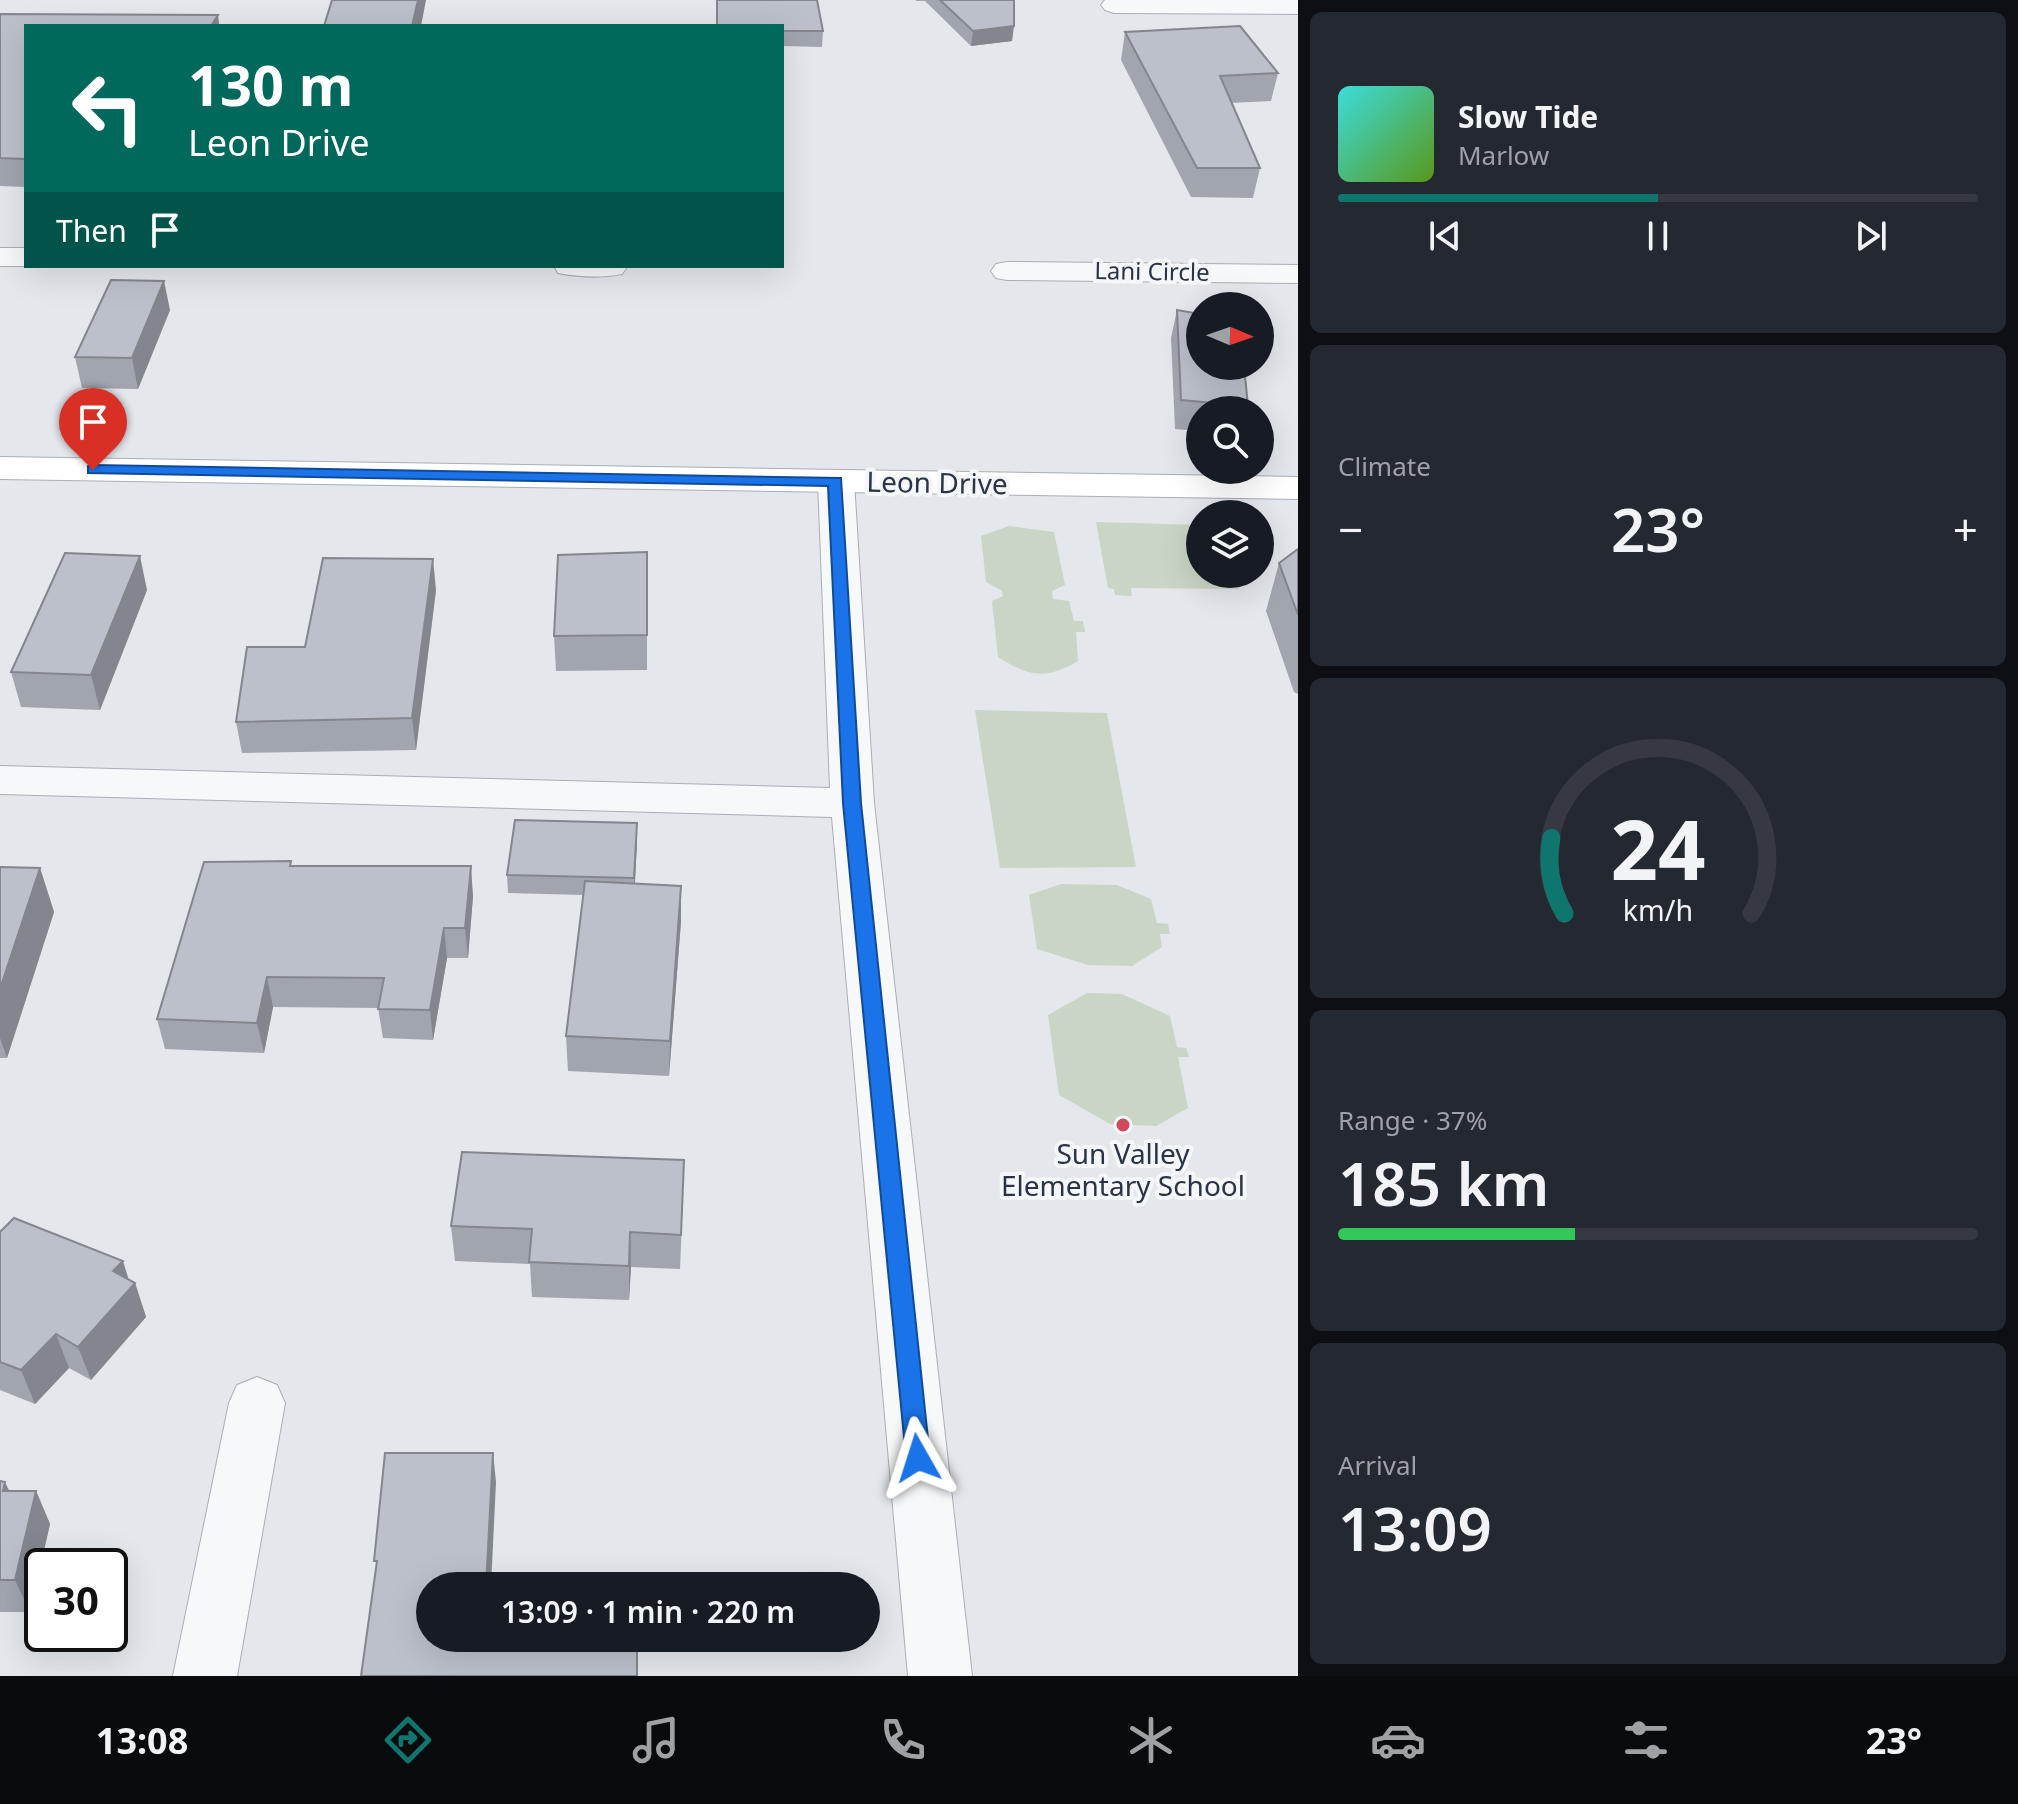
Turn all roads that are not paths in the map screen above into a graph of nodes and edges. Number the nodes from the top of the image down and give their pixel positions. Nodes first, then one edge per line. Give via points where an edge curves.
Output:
1 (1114, 5) dead end
2 (1298, 6) edge
3 (0, 257) edge
4 (24, 257) edge
5 (1007, 271) dead end
6 (1298, 274) edge
7 (0, 468) edge
8 (836, 481) junction
9 (1298, 488) edge
10 (0, 780) edge
11 (852, 803) junction
12 (257, 1403) dead end
13 (205, 1676) edge
14 (940, 1676) edge

1 - 2 street
3 - 4 street
5 - 6 street, Lani Circle
7 - 8 street, Leon Drive
8 - 9 street, Leon Drive
8 - 11 street
10 - 11 street
11 - 14 street
12 - 13 street

